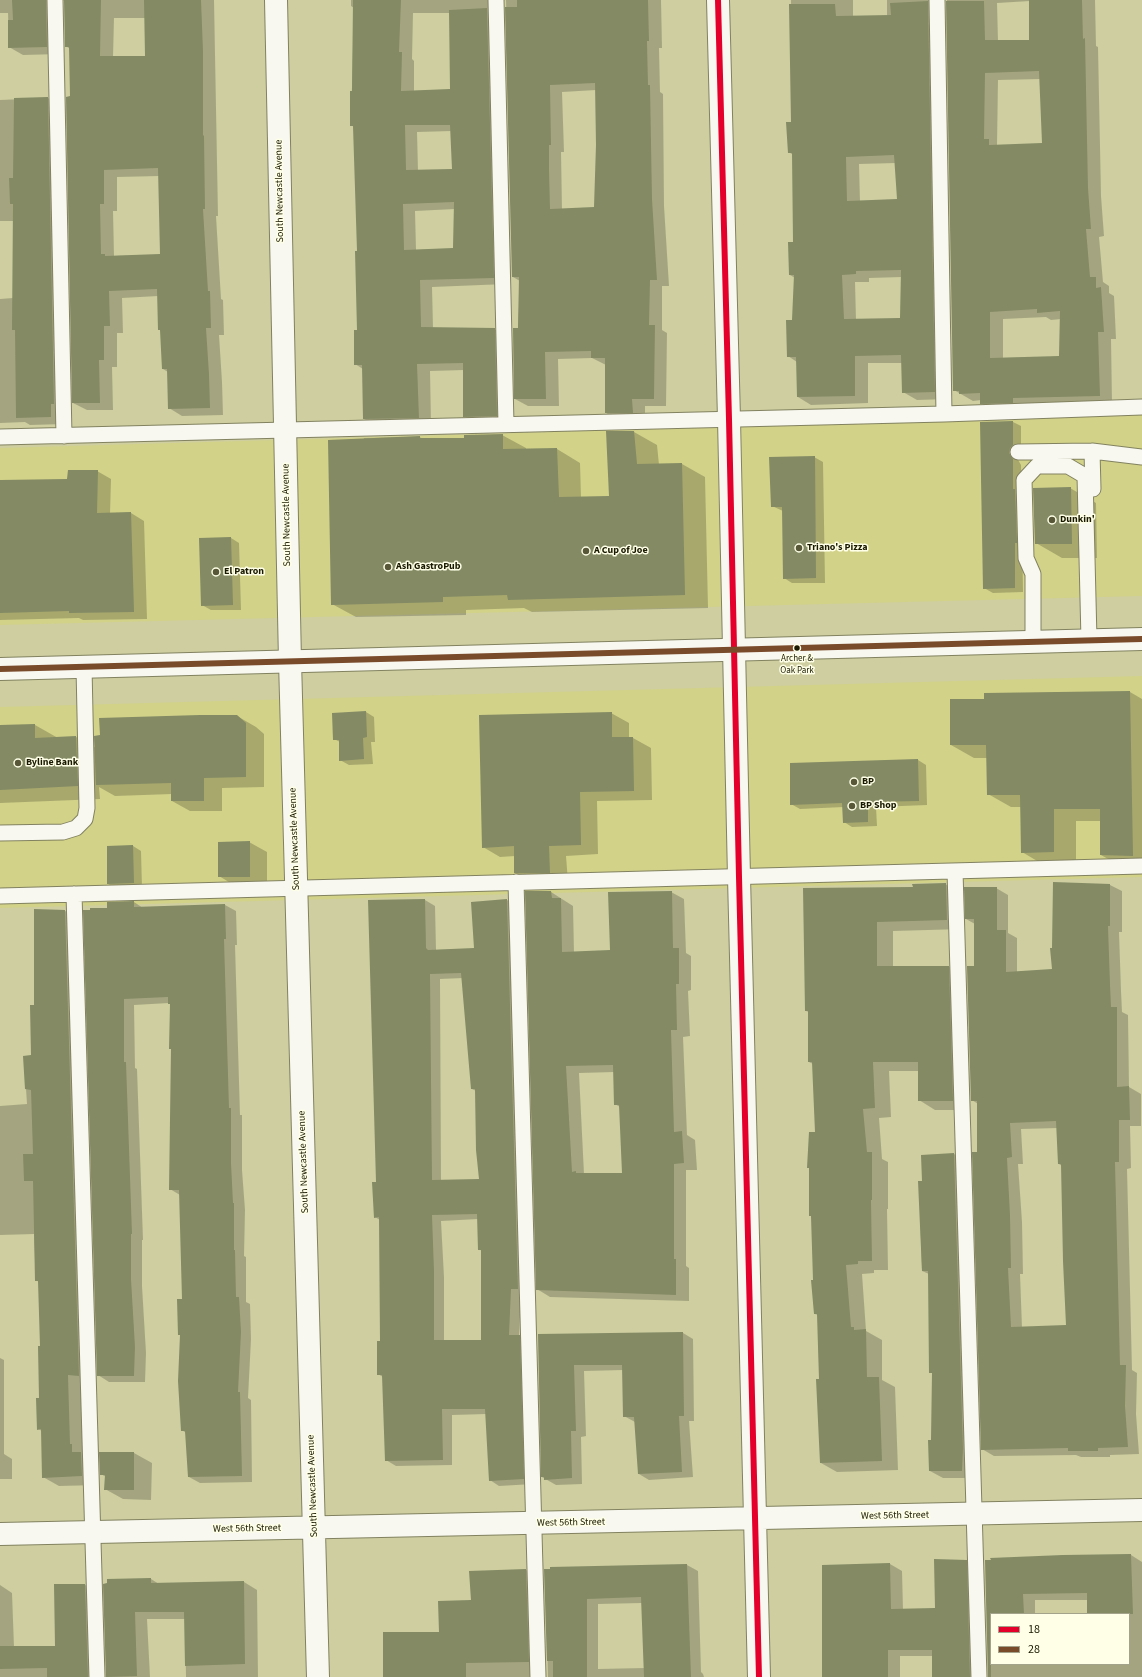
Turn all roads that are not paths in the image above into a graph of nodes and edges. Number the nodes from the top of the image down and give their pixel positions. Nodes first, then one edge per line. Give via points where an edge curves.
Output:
1 (55, 0) edge
2 (276, 0) edge
3 (496, 0) edge
4 (718, 0) edge
5 (937, 0) edge
6 (1142, 407) edge
7 (944, 414) junction
8 (729, 419) junction
9 (506, 424) junction
10 (286, 431) junction
11 (64, 436) junction
12 (0, 437) edge
13 (1092, 451) junction
14 (1018, 452) dead end
15 (1142, 457) edge
16 (1087, 561) junction
17 (1142, 638) edge
18 (1089, 640) junction
19 (1034, 642) junction
20 (734, 649) junction
21 (290, 661) junction
22 (84, 667) junction
23 (0, 669) edge
24 (0, 834) edge
25 (1142, 866) edge
26 (956, 871) junction
27 (739, 877) junction
28 (516, 882) junction
29 (296, 889) junction
30 (74, 894) junction
31 (0, 896) edge
32 (1142, 1510) edge
33 (975, 1514) junction
34 (754, 1518) junction
35 (533, 1524) junction
36 (314, 1528) junction
37 (92, 1533) junction
38 (0, 1534) edge
39 (97, 1677) edge
40 (318, 1677) edge
41 (538, 1677) edge
42 (759, 1677) edge
43 (979, 1677) edge

1 - 11 lane
2 - 10 street, South Newcastle Avenue
3 - 9 lane
4 - 8 street
5 - 7 lane
6 - 7 lane
7 - 8 lane
8 - 9 lane
8 - 20 street
9 - 10 lane
10 - 11 lane
10 - 21 street, South Newcastle Avenue
11 - 12 lane
13 - 14 lane
13 - 15 lane
13 - 16 lane via 1095,550
16 - 18 lane
16 - 19 lane via 1085,476 1068,466 1037,466 1024,480 1026,558 1033,574
17 - 18 street
18 - 19 street
19 - 20 street
20 - 21 street
20 - 27 street
21 - 22 street
21 - 29 street, South Newcastle Avenue
22 - 23 street
22 - 24 lane via 87,808 84,819 76,828 63,832
25 - 26 lane
26 - 27 lane
26 - 33 lane
27 - 28 lane
27 - 34 street
28 - 29 lane
28 - 35 lane
29 - 30 lane
29 - 36 street, South Newcastle Avenue
30 - 31 lane
30 - 37 lane
32 - 33 street, West 56th Street
33 - 34 street, West 56th Street
33 - 43 lane
34 - 35 street, West 56th Street
34 - 42 street
35 - 36 street, West 56th Street
35 - 41 lane
36 - 37 street, West 56th Street
36 - 40 street, South Newcastle Avenue
37 - 38 street, West 56th Street
37 - 39 lane

